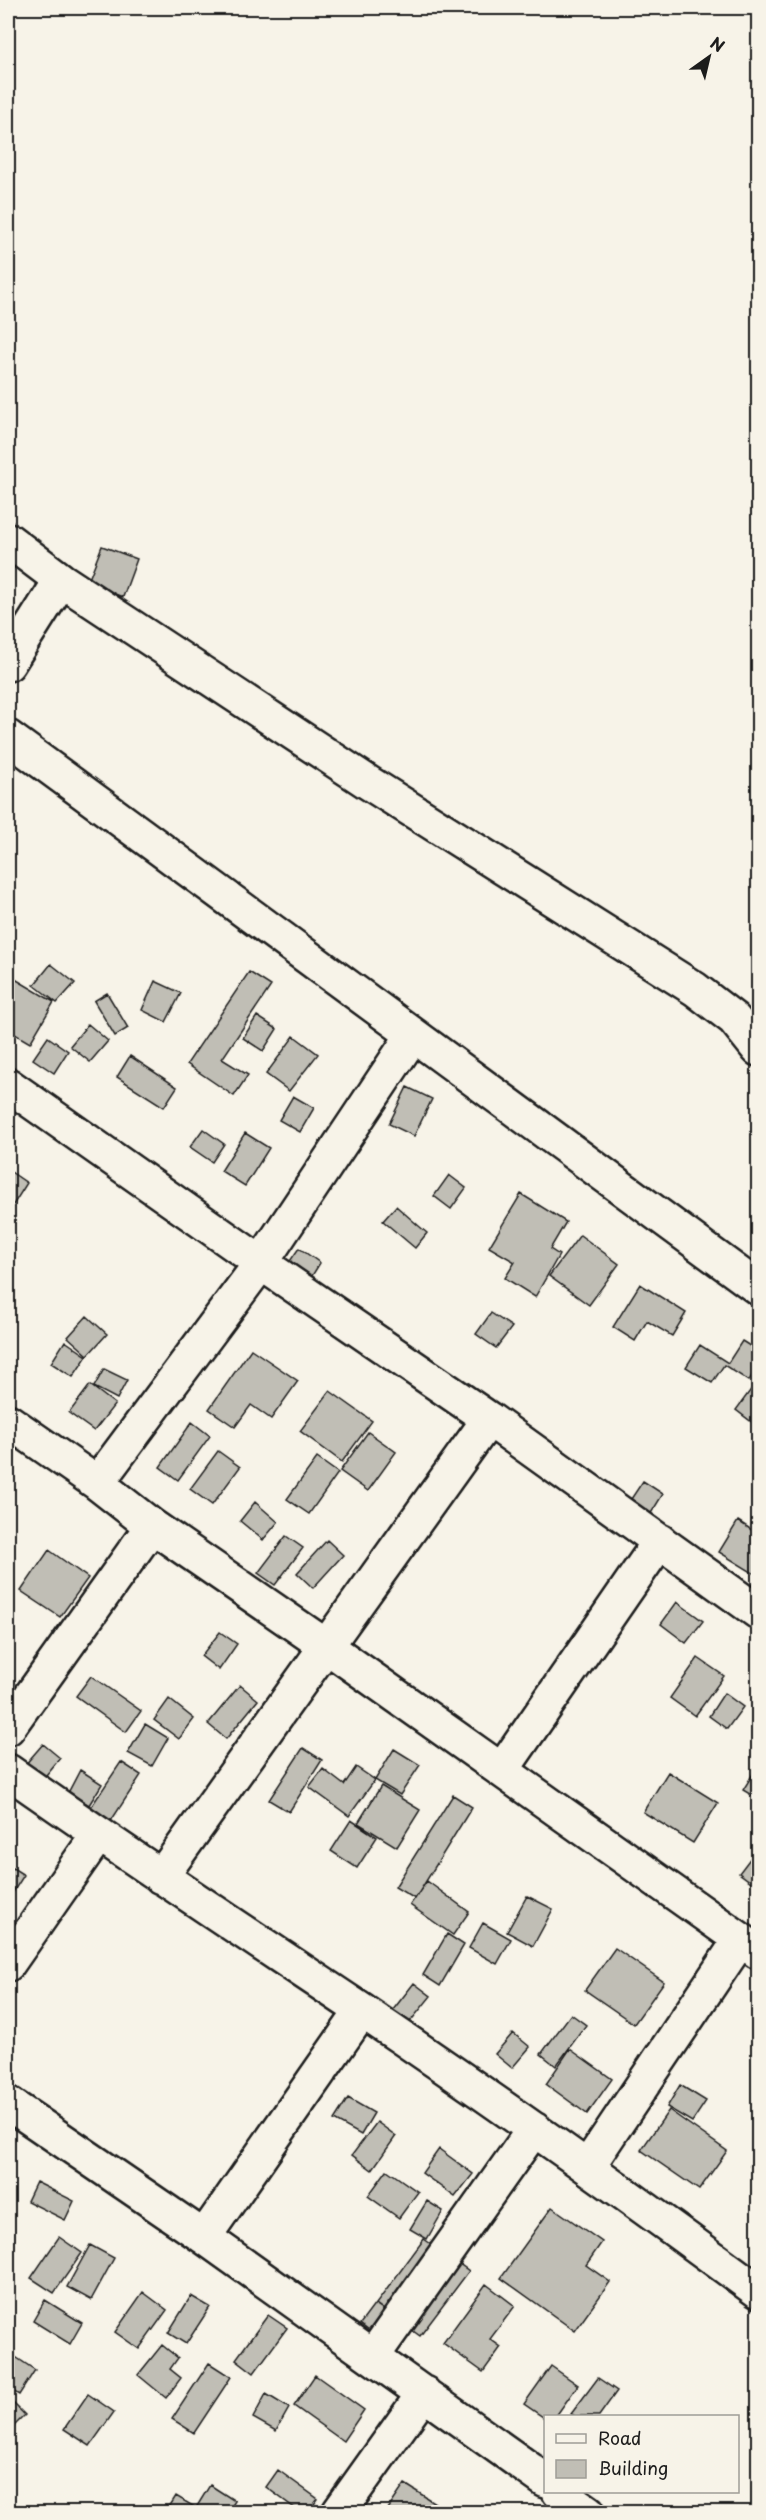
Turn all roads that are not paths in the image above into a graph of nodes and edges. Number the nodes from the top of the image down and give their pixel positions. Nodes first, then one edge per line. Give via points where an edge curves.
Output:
1 (8, 540) edge
2 (61, 580) junction
3 (8, 664) edge
4 (8, 737) edge
5 (413, 1035) junction
6 (759, 1049) edge
7 (8, 1085) edge
8 (261, 1263) junction
9 (759, 1288) edge
10 (489, 1419) junction
11 (8, 1421) edge
12 (98, 1484) junction
13 (152, 1526) junction
14 (660, 1541) junction
15 (759, 1612) edge
16 (326, 1646) junction
17 (8, 1728) edge
18 (502, 1770) junction
19 (8, 1771) edge
20 (98, 1835) junction
21 (161, 1877) junction
22 (749, 1946) edge
23 (8, 1964) edge
24 (362, 2011) junction
25 (8, 2103) edge
26 (534, 2129) junction
27 (588, 2166) junction
28 (204, 2237) junction
29 (759, 2291) edge
30 (373, 2356) junction
31 (424, 2393) junction
32 (544, 2480) edge
33 (561, 2493) edge
34 (339, 2512) edge
35 (588, 2512) edge

1 - 2 street
2 - 3 street
2 - 6 street via 369,783 695,989 734,1019
4 - 5 street
5 - 8 street
5 - 9 street
7 - 8 street
8 - 10 street
8 - 12 street
10 - 14 street
10 - 16 street
11 - 12 street
12 - 13 street
13 - 16 street
13 - 17 street
14 - 15 street
14 - 18 street
16 - 18 street
16 - 21 street
18 - 22 street
19 - 20 street
20 - 21 street
20 - 23 street
21 - 24 street
22 - 27 street
24 - 26 street
24 - 28 street
25 - 28 street
26 - 27 street
26 - 30 street
27 - 29 street
28 - 30 street
30 - 31 street
31 - 32 street
31 - 34 street
33 - 35 street

